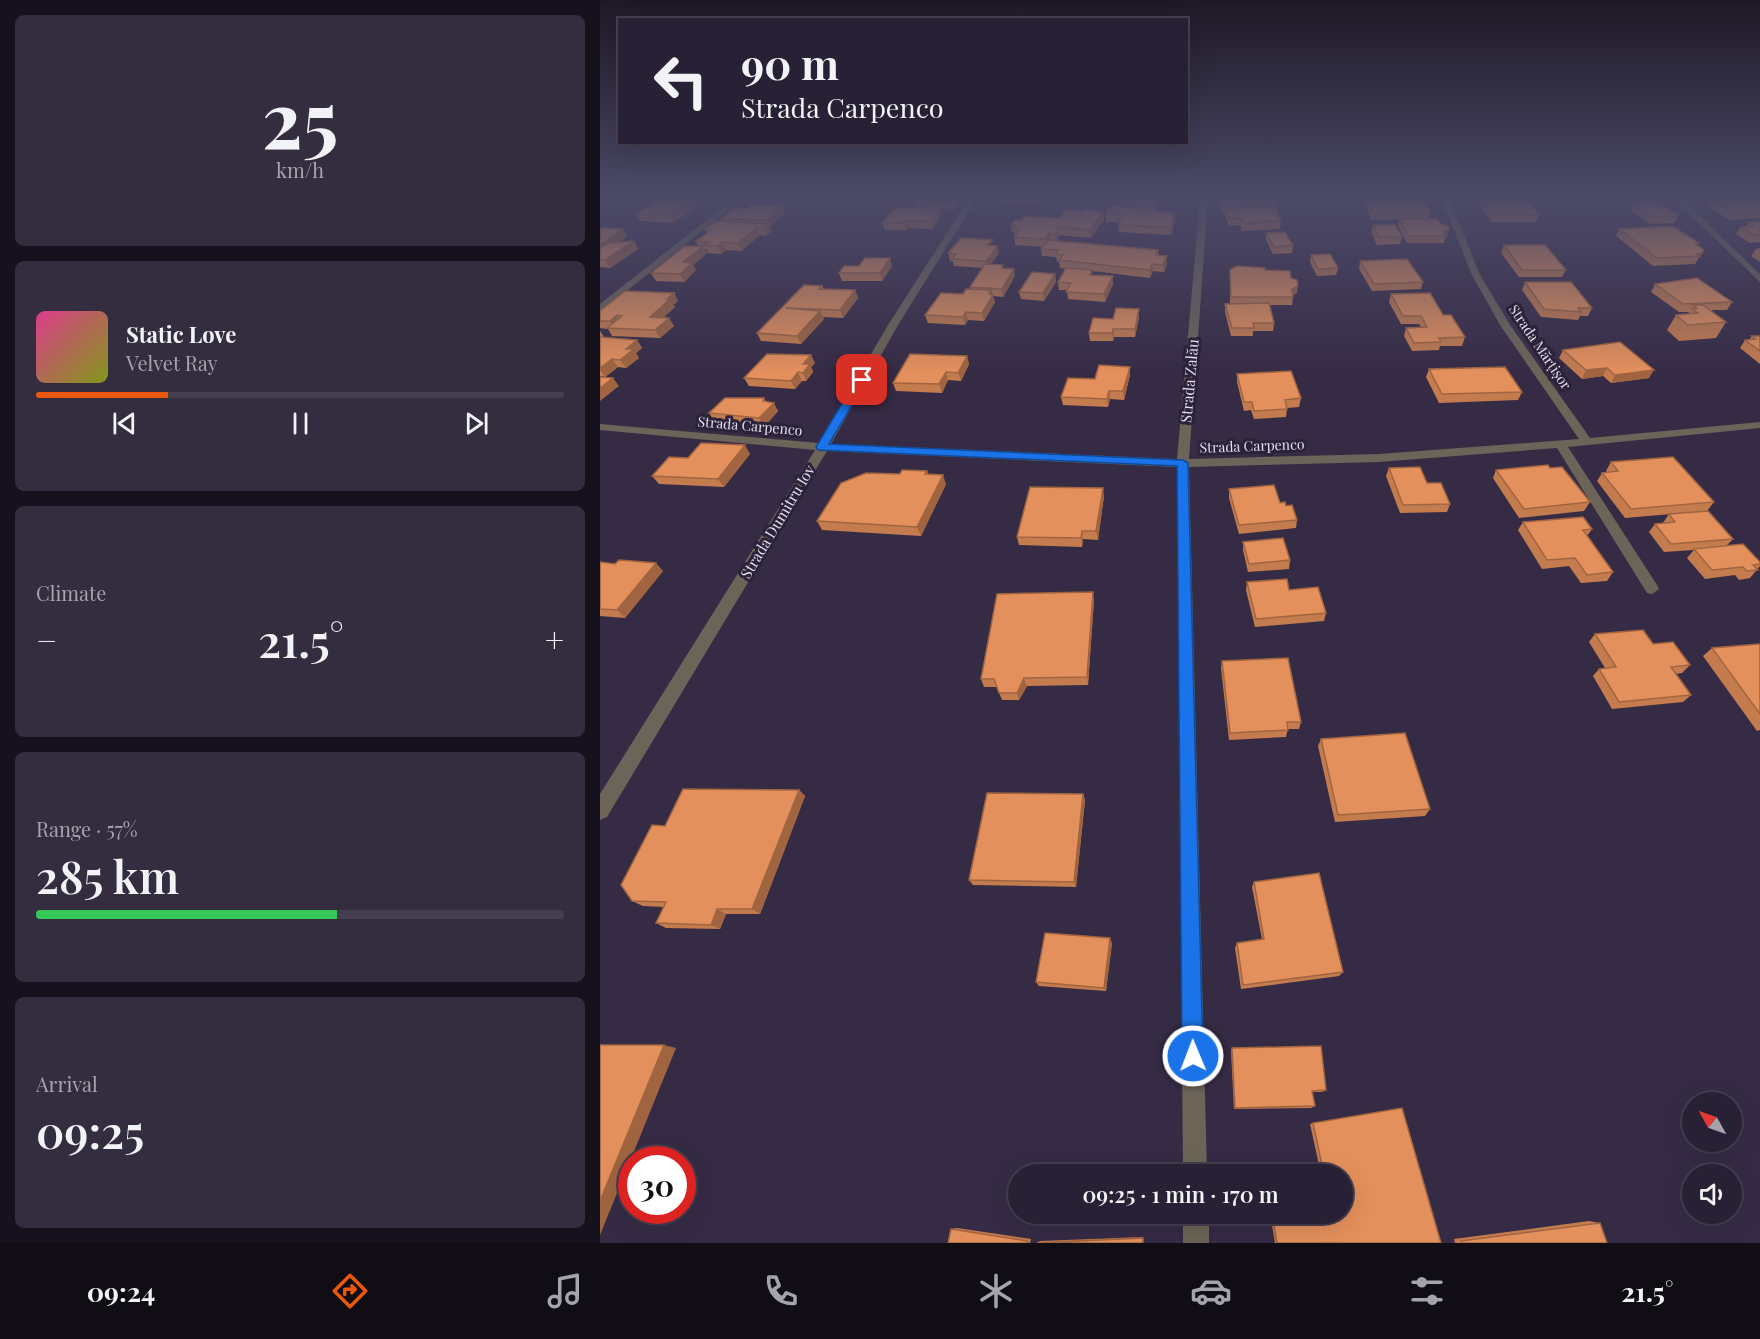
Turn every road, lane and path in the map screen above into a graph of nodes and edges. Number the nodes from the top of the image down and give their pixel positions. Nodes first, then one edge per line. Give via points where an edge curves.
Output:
1 (664, 258) edge
2 (935, 258) edge
3 (1199, 258) edge
4 (1469, 258) edge
5 (1738, 258) edge
6 (1760, 279) edge
7 (600, 309) edge
8 (1760, 425) edge
9 (600, 427) edge
10 (1587, 441) junction
11 (1560, 444) junction
12 (821, 447) junction
13 (1183, 463) junction
14 (1652, 589) dead end
15 (600, 812) edge
16 (1195, 1164) edge
17 (1196, 1224) edge
18 (1196, 1243) edge

1 - 7 street
2 - 12 street, Strada Dumitru Iov
3 - 13 street, Strada Zalău
4 - 10 street, Strada Mărțișor via 1505,325
5 - 6 street
8 - 10 street, Strada Carpenco
9 - 12 street, Strada Carpenco
10 - 11 street, Strada Carpenco
11 - 13 street, Strada Carpenco via 1380,458
11 - 14 street
12 - 13 street, Strada Carpenco
12 - 15 street, Strada Dumitru Iov
13 - 16 street, Strada Zalău
17 - 18 street

